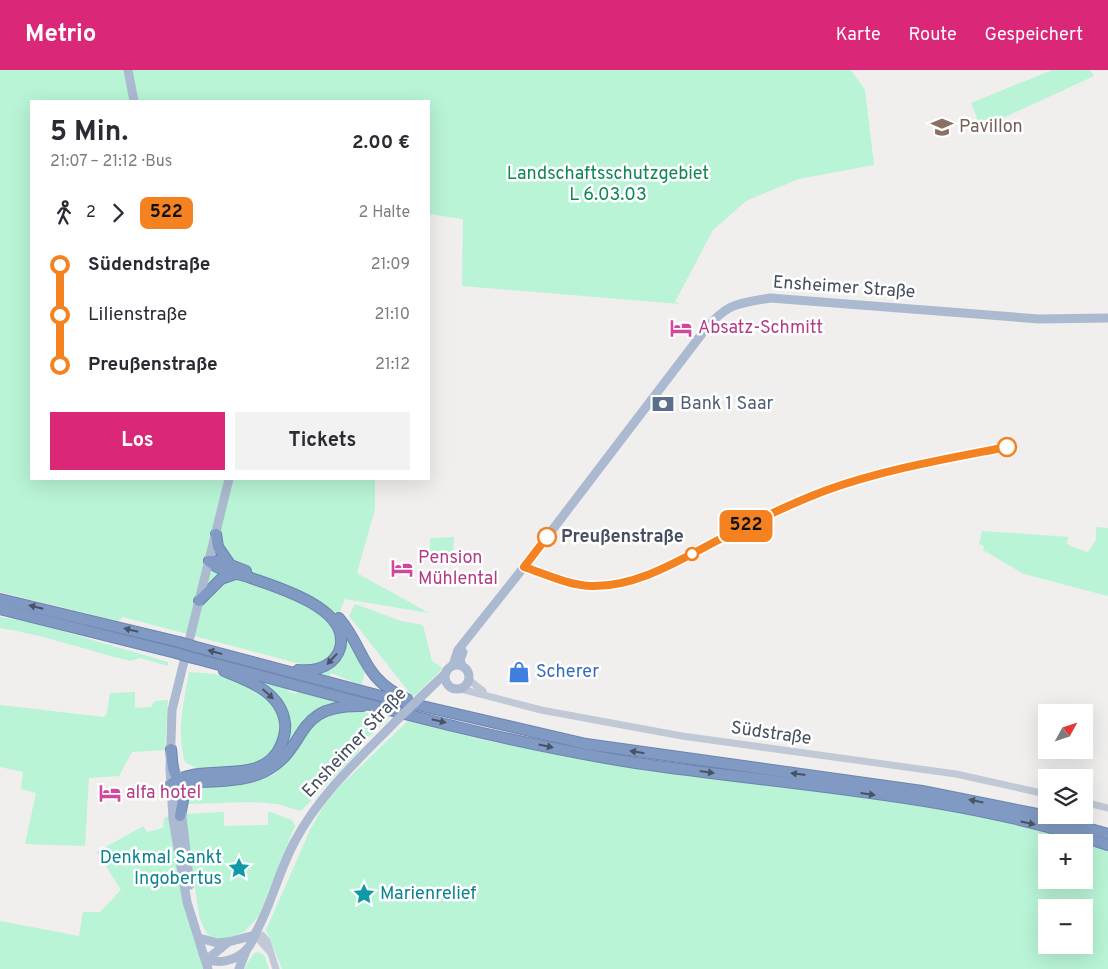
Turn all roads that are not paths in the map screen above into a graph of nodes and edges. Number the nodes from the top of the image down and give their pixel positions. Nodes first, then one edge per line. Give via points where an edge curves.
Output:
1 (128, 70) edge
2 (134, 100) edge
3 (1108, 318) edge
4 (229, 480) edge
5 (216, 534) junction
6 (210, 561) junction
7 (229, 564) junction
8 (236, 574) junction
9 (0, 599) edge
10 (199, 601) junction
11 (0, 609) edge
12 (194, 652) junction
13 (235, 657) junction
14 (458, 666) junction
15 (445, 678) junction
16 (469, 680) junction
17 (461, 689) junction
18 (492, 697) junction
19 (437, 709) junction
20 (392, 710) junction
21 (173, 752) junction
22 (195, 778) junction
23 (174, 781) junction
24 (1038, 792) edge
25 (1093, 804) edge
26 (1108, 808) edge
27 (180, 816) junction
28 (1108, 834) edge
29 (1108, 845) edge
30 (255, 934) junction
31 (203, 938) junction
32 (228, 942) junction
33 (246, 951) junction
34 (206, 956) junction
35 (208, 969) edge
36 (214, 969) edge
37 (239, 969) edge
38 (276, 969) edge

1 - 2 main road
3 - 14 main road, Ensheimer Straße via 1039,319 770,298 735,304 722,311 704,331 458,650
4 - 5 main road
5 - 6 main road
5 - 7 highway via 218,547
6 - 7 highway
6 - 8 highway via 218,568
6 - 10 main road
7 - 19 highway via 306,596 330,610 341,621 363,660 381,682 402,696
8 - 10 highway via 220,579
8 -> 13 highway via 323,609 336,623 341,646 335,659 312,670
12 -> 9 highway, bridge via 179,642
10 - 21 main road via 179,674
11 - 12 highway, bridge via 176,653
13 -> 12 highway
12 - 20 highway
12 -> 22 highway via 265,690 277,702 286,726 277,754 262,766
13 - 19 highway
14 - 15 main road
14 - 16 main road via 469,673
15 - 17 main road via 450,687
15 - 30 main road, Ensheimer Straße, bridge via 428,689 316,806 293,844 268,910
16 - 17 main road
16 - 18 street, Südstraße
17 - 18 street, Südstraße
18 - 24 street, Südstraße via 541,710 682,736 956,774
28 -> 19 highway via 1037,814 959,798 636,752 539,734
20 - 22 highway via 346,706 324,711 308,724 287,754 265,772 248,777
20 -> 29 highway via 584,754 974,811
21 - 22 highway via 184,770
21 - 23 highway
22 - 23 highway
22 - 27 highway via 184,795
23 - 27 main road
23 - 34 main road via 173,819 187,902
25 - 26 street
27 - 31 main road via 189,882
30 - 32 main road
30 - 33 main road, Ensheimer Straße
30 - 38 street via 271,953
31 - 32 main road via 217,943
31 - 34 main road
32 - 34 main road
33 - 34 main road via 220,962
33 - 37 main road, Ensheimer Straße
34 - 35 main road
34 - 36 main road

